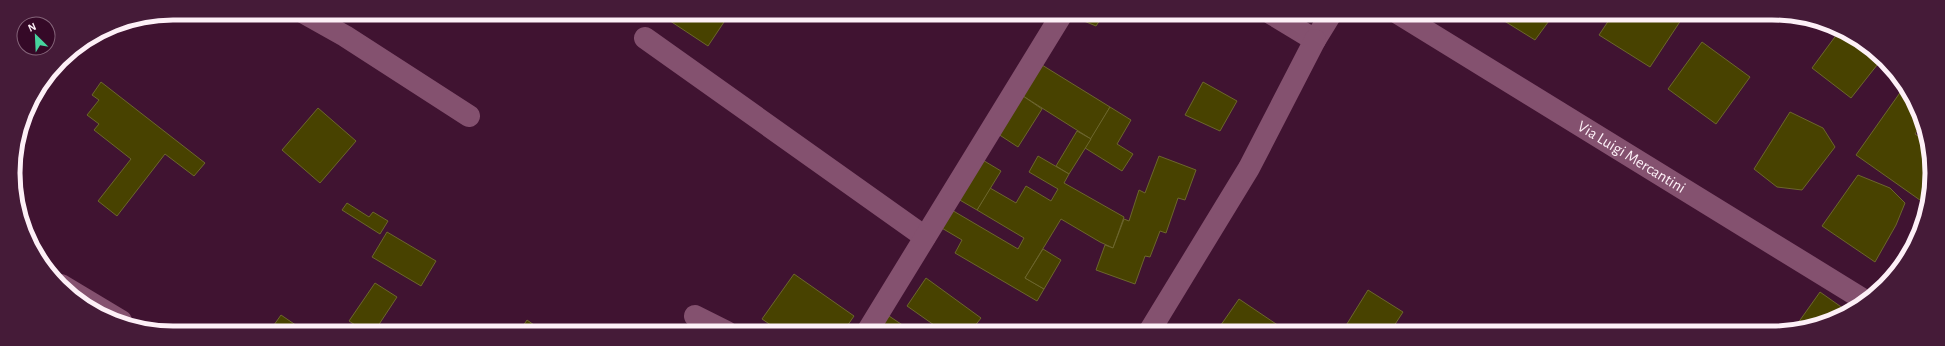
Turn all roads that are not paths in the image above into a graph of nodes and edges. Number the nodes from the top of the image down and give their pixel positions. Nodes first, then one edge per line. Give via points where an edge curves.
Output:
1 (316, 20) edge
2 (1058, 20) edge
3 (1282, 20) edge
4 (1327, 20) edge
5 (1409, 20) edge
6 (645, 38) dead end
7 (1315, 40) junction
8 (469, 116) dead end
9 (925, 237) junction
10 (1860, 298) edge
11 (695, 316) dead end
12 (715, 326) edge
13 (871, 326) edge
14 (1153, 326) edge

1 - 8 street
2 - 9 street
3 - 7 street
4 - 7 street
5 - 10 street, Via Luigi Mercantini
6 - 9 street
7 - 14 street via 1249,168
9 - 13 street
11 - 12 street

